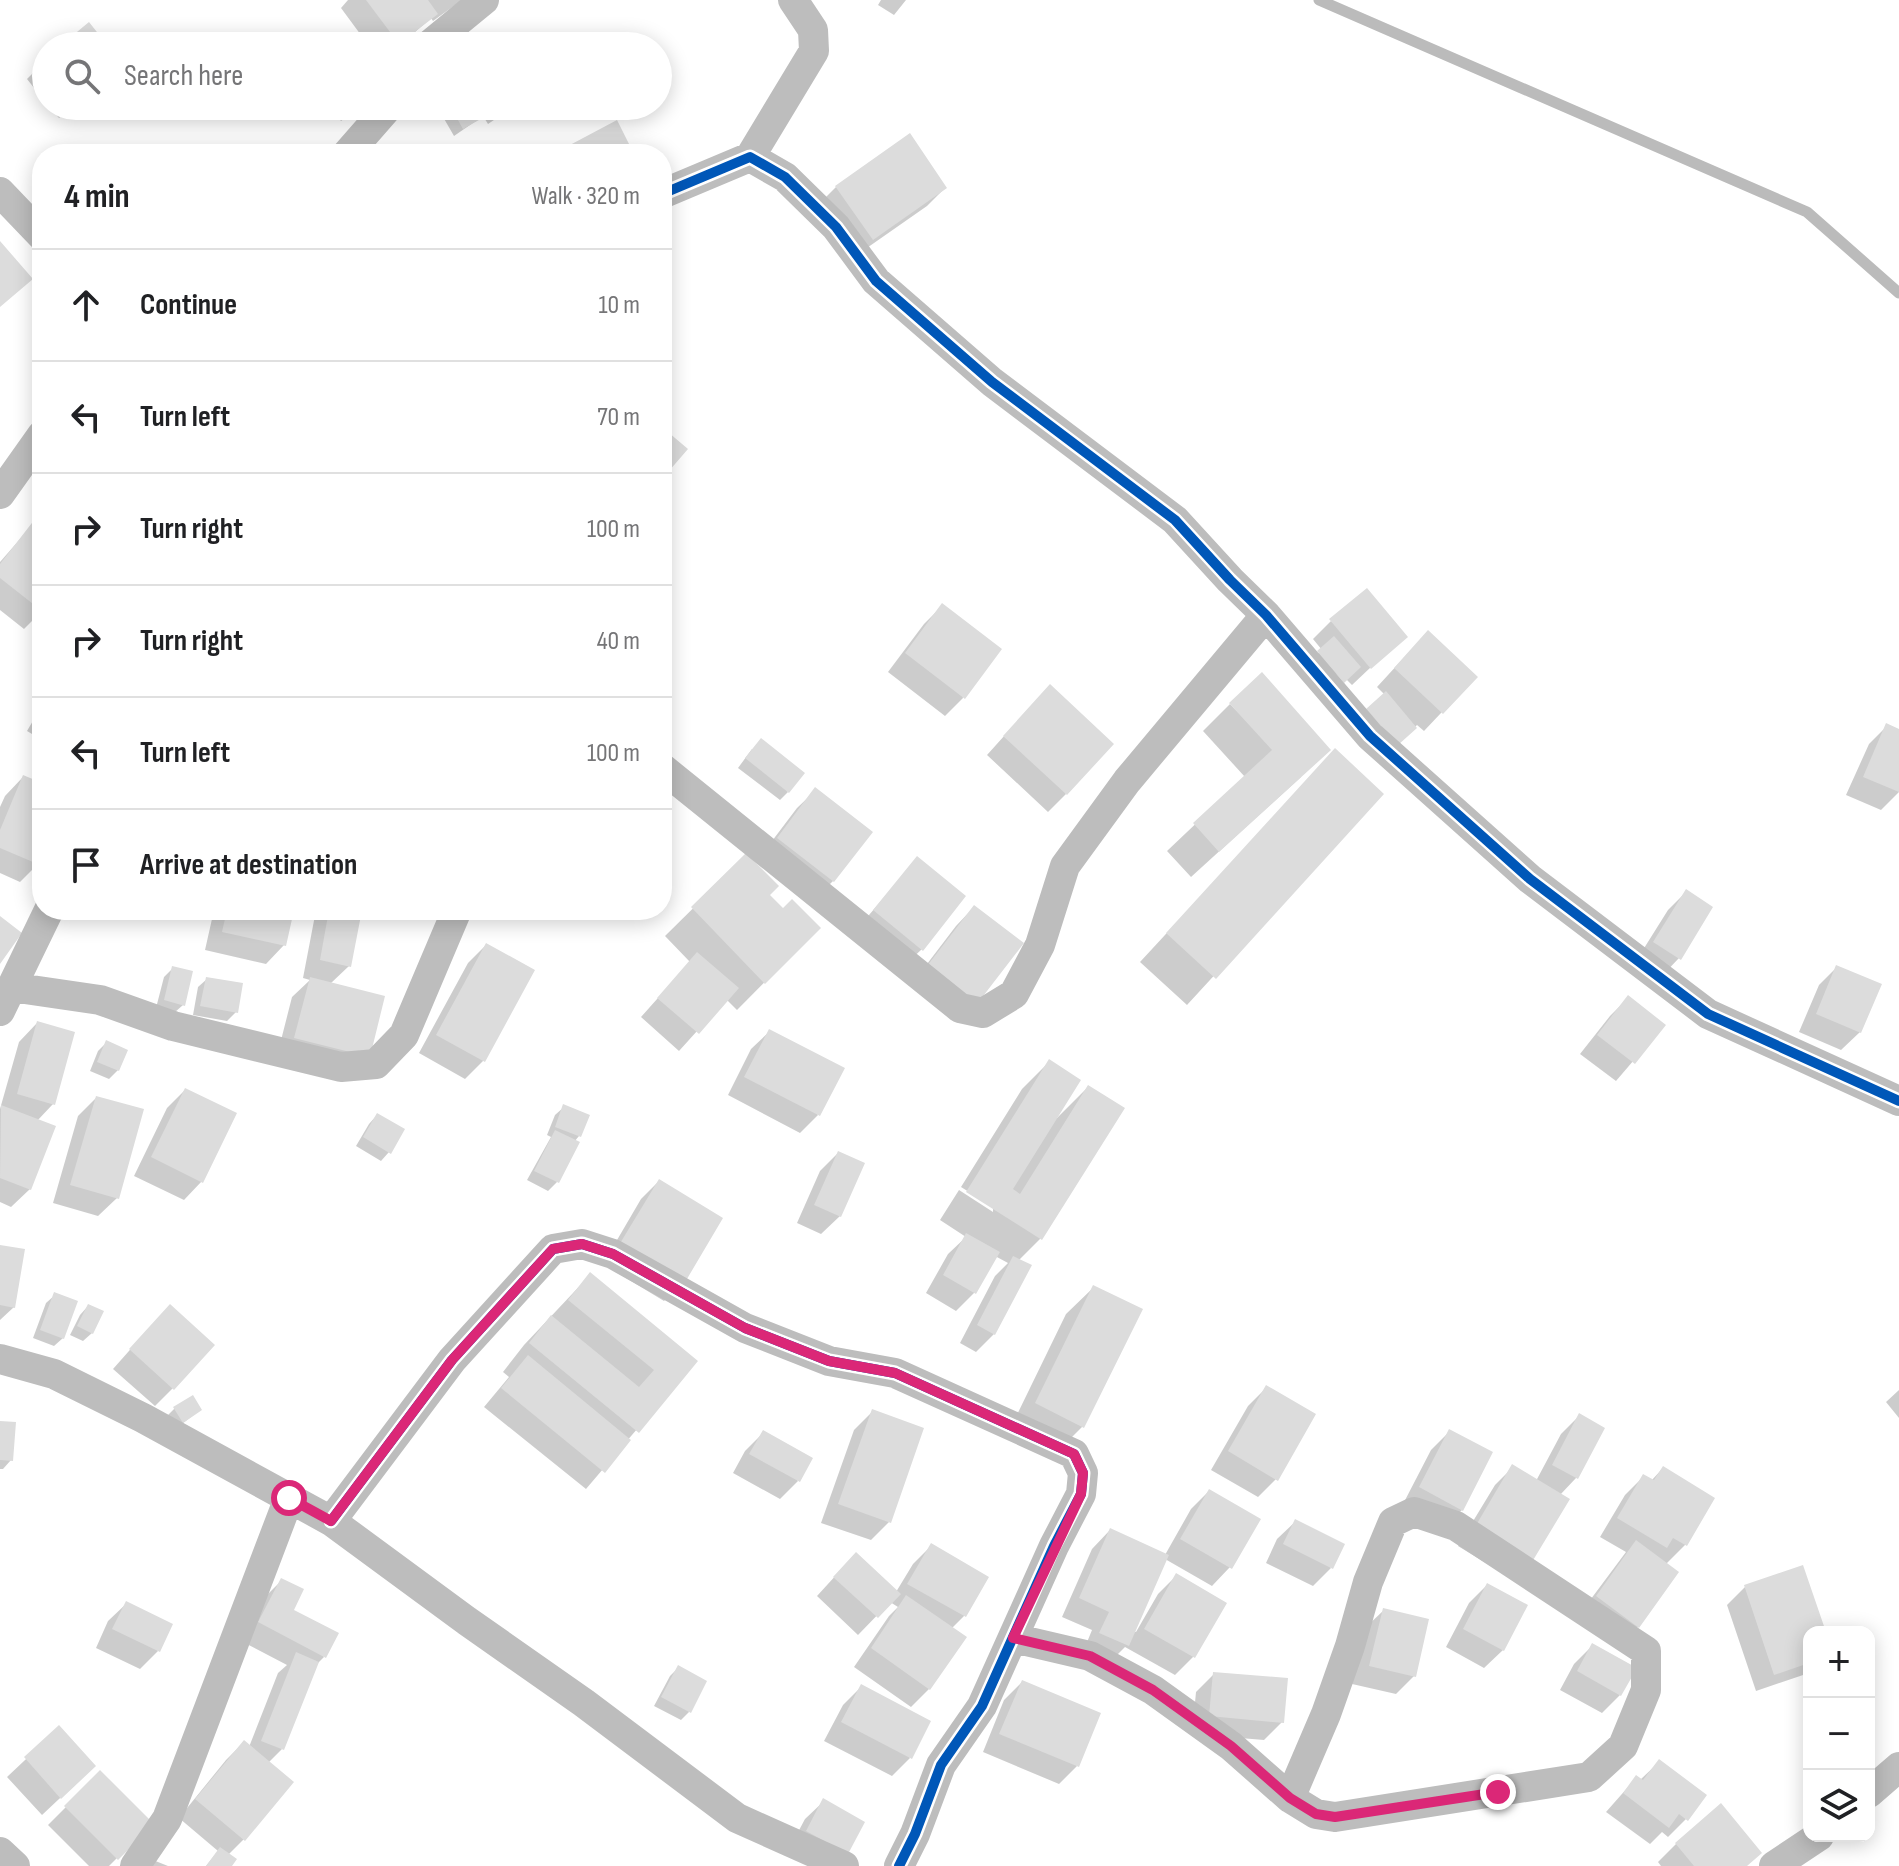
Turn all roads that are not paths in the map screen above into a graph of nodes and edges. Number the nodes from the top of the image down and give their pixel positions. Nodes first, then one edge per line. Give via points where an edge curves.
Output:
1 (484, 0) edge
2 (793, 0) edge
3 (445, 32) edge
4 (377, 120) edge
5 (356, 144) edge
6 (750, 157) junction
7 (672, 190) edge
8 (0, 192) edge
9 (32, 226) edge
10 (32, 449) edge
11 (0, 494) edge
12 (1266, 615) junction
13 (672, 776) edge
14 (44, 920) edge
15 (453, 920) edge
16 (6, 999) edge
17 (1899, 1101) edge
18 (0, 1359) edge
19 (289, 1498) junction
20 (331, 1521) junction
21 (1013, 1638) junction
22 (1899, 1767) edge
23 (1875, 1788) edge
24 (1290, 1798) junction
25 (1810, 1842) edge
26 (0, 1852) edge
27 (15, 1866) edge
28 (135, 1866) edge
29 (844, 1866) edge
30 (899, 1866) edge
31 (1774, 1866) edge

1 - 3 street
2 - 6 street via 813,30 814,51
4 - 5 street
6 - 7 street
6 - 12 street via 785,177 836,227 876,281 992,382 1175,520
8 - 9 street
10 - 11 street
12 - 13 street via 1127,781 1065,866 1040,945 1014,994 983,1013 960,1008
12 - 17 street via 1370,736 1530,879 1708,1014
14 - 16 street
15 - 16 street via 404,1035 376,1064 341,1067 173,1026 100,1000
18 - 19 street via 54,1374
19 - 20 street
19 - 28 street via 167,1819
20 - 21 street via 452,1360 553,1249 582,1244 613,1254 745,1328 829,1361 895,1373 1074,1454 1083,1473 1081,1494
20 - 29 street via 737,1818
21 - 24 street via 1090,1656 1153,1690 1231,1746
21 - 30 street via 982,1706 941,1765
22 - 23 street
24 - 24 street via 1326,1714 1393,1522 1414,1512 1456,1526 1646,1651 1646,1690 1623,1746 1589,1777 1335,1817 1316,1814
25 - 31 street
26 - 27 street

